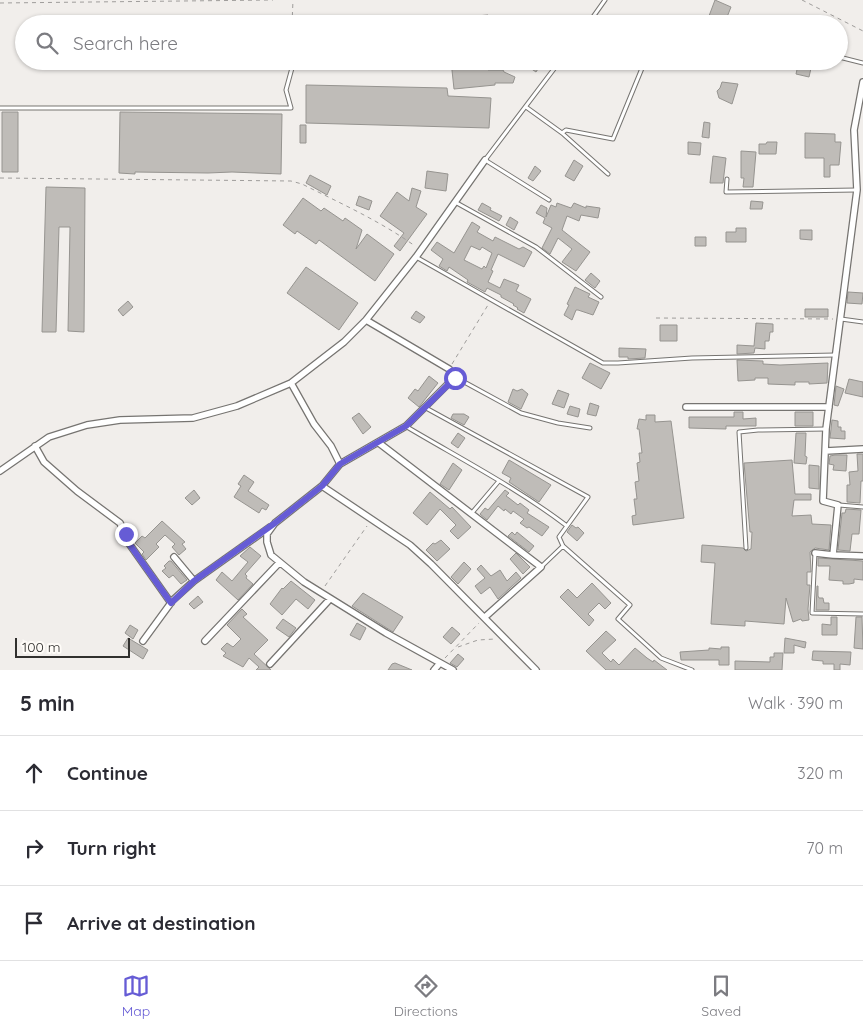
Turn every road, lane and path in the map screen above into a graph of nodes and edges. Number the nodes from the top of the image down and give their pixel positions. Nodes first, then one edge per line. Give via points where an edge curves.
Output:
1 (273, 0) edge
2 (292, 0) edge
3 (605, 0) edge
4 (802, 0) edge
5 (0, 3) edge
6 (292, 15) edge
7 (594, 15) edge
8 (832, 15) edge
9 (848, 23) edge
10 (863, 31) edge
11 (848, 59) edge
12 (863, 63) edge
13 (291, 70) edge
14 (553, 70) edge
15 (641, 70) edge
16 (863, 82) edge
17 (526, 107) junction
18 (0, 108) edge
19 (562, 132) junction
20 (485, 160) junction
21 (608, 174) dead end
22 (0, 178) edge
23 (727, 179) dead end
24 (857, 190) junction
25 (549, 200) dead end
26 (454, 201) junction
27 (420, 250) junction
28 (416, 257) junction
29 (601, 297) dead end
30 (491, 300) junction
31 (656, 318) dead end
32 (841, 319) junction
33 (366, 320) junction
34 (863, 322) edge
35 (834, 355) junction
36 (449, 369) junction
37 (455, 378) junction
38 (291, 383) junction
39 (686, 407) dead end
40 (829, 407) junction
41 (426, 408) junction
42 (406, 426) junction
43 (590, 428) dead end
44 (826, 429) junction
45 (379, 443) junction
46 (35, 446) junction
47 (863, 449) edge
48 (826, 451) junction
49 (340, 464) junction
50 (0, 471) edge
51 (499, 481) junction
52 (322, 486) junction
53 (838, 505) junction
54 (863, 507) edge
55 (471, 514) junction
56 (372, 519) junction
57 (275, 523) junction
58 (567, 526) junction
59 (563, 546) junction
60 (746, 548) dead end
61 (815, 553) joint
62 (833, 555) junction
63 (863, 556) edge
64 (174, 557) dead end
65 (279, 563) junction
66 (541, 567) junction
67 (194, 581) junction
68 (321, 593) junction
69 (330, 599) junction
70 (171, 603) junction
71 (863, 614) edge
72 (485, 617) junction
73 (504, 638) junction
74 (143, 641) dead end
75 (205, 641) dead end
76 (457, 647) junction
77 (440, 663) junction
78 (270, 664) dead end
79 (434, 670) edge
80 (453, 670) edge
81 (536, 670) edge
82 (692, 670) edge

1 - 5 path
2 - 6 path
3 - 7 lane
4 - 8 path
9 - 10 path
11 - 12 lane
13 - 18 lane via 286,90 291,108
14 - 17 lane
15 - 19 lane via 613,139 566,130
16 - 24 street via 854,130
17 - 19 lane
17 - 20 lane
19 - 21 lane
20 - 25 lane
20 - 26 street
22 - 27 path via 291,181 367,217
23 - 24 lane via 726,192
24 - 32 street
26 - 27 street
26 - 29 lane via 536,248
27 - 28 street
28 - 30 lane
28 - 33 street
30 - 35 lane via 603,363
30 - 36 path
31 - 32 path
32 - 34 lane
32 - 35 street
33 - 36 street
33 - 38 street via 337,348
35 - 40 street
36 - 37 street
37 - 41 street
37 - 43 lane via 521,412
38 - 46 street via 237,406 193,418 120,420 87,425 49,437
38 - 49 street
39 - 40 street
40 - 44 street
41 - 42 street
41 - 58 lane via 588,497
42 - 45 street
42 - 51 lane
44 - 48 street
44 - 60 lane via 739,432
45 - 49 street
45 - 55 street
46 - 50 street
46 - 70 street via 50,468 120,523 130,545
47 - 48 street
48 - 53 street via 823,502
49 - 52 street
51 - 55 lane
51 - 58 lane
52 - 56 street
52 - 57 street
53 - 54 lane
53 - 62 street
55 - 66 street
56 - 68 path
56 - 72 street via 410,545
57 - 65 street via 267,534 267,542 271,555
57 - 67 street
58 - 59 lane via 559,537
59 - 66 lane
59 - 82 lane via 630,605 618,619 661,658
61 - 62 street
61 - 71 lane via 812,613
62 - 63 street
64 - 67 street
65 - 68 street
65 - 75 street
66 - 72 street
67 - 70 street
68 - 69 street
69 - 77 street
69 - 78 street
70 - 74 street
72 - 73 street
72 - 76 path
73 - 76 path via 478,640
73 - 81 street
76 - 77 path
77 - 79 street
77 - 80 street

